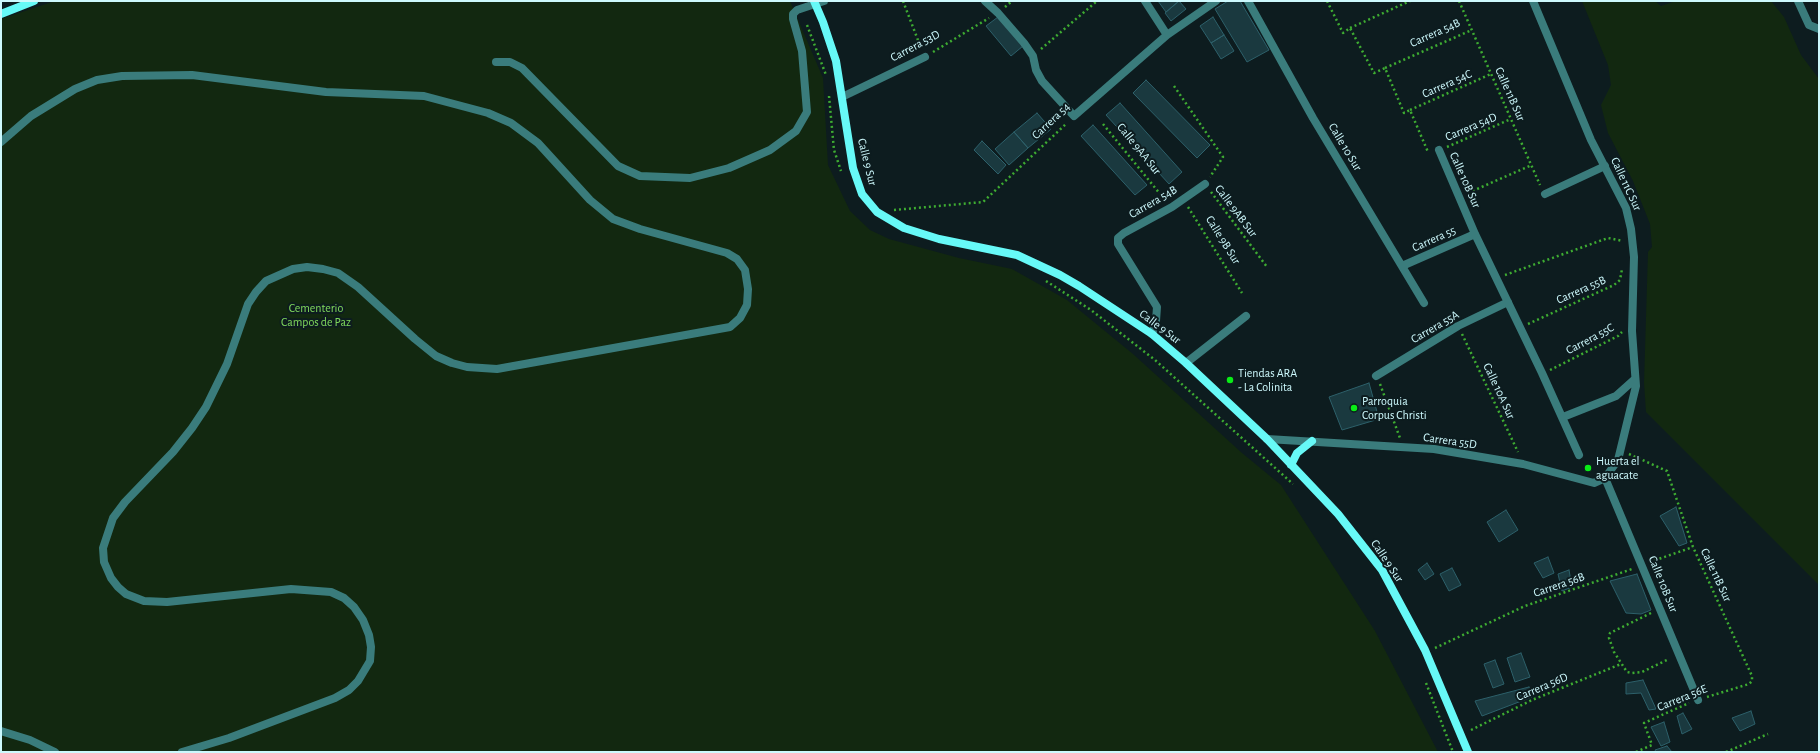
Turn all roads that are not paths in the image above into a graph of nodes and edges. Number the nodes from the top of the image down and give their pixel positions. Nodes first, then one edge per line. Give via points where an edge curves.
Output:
1 (34, 1) edge
2 (824, 1) edge
3 (985, 1) edge
4 (1145, 1) edge
5 (1216, 1) edge
6 (1248, 1) edge
7 (1533, 1) edge
8 (1798, 1) edge
9 (814, 2) edge
10 (1, 14) edge
11 (1819, 29) edge
12 (1167, 35) junction
13 (925, 57) road end
14 (496, 62) dead end
15 (842, 97) junction
16 (1, 142) edge
17 (1439, 150) road end
18 (1605, 166) junction
19 (1205, 184) road end
20 (1545, 194) road end
21 (1475, 234) junction
22 (1402, 266) junction
23 (1508, 302) junction
24 (1424, 303) dead end
25 (1246, 316) dead end
26 (1152, 334) junction
27 (1186, 363) junction
28 (1376, 376) dead end
29 (1635, 379) junction
30 (1616, 396) junction
31 (1633, 398) junction
32 (1563, 417) junction
33 (1266, 439) junction
34 (1312, 441) junction
35 (1579, 455) dead end
36 (1291, 465) junction
37 (1605, 478) junction
38 (1698, 700) road end
39 (1, 731) edge
40 (55, 752) edge
41 (182, 752) edge
42 (1468, 752) edge

1 - 10 main road
2 - 9 street
3 - 12 street, Carrera 54 via 1033,56 1042,81 1074,116
4 - 12 street
5 - 12 street, Carrera 54
6 - 22 street, Calle 10 Sur via 1313,118
7 - 18 street, Calle 11C Sur via 1591,140
8 - 11 street via 1809,24
9 - 14 street via 793,14 802,51 807,112 796,131 763,153 729,168 690,178 640,176 618,166 522,68 510,62
9 - 15 main road, Calle 9 Sur via 836,61
13 - 15 street, Carrera 53D
15 - 26 main road, Calle 9 Sur via 853,168 862,194 877,212 904,228 939,239 1017,255 1079,286
16 - 41 street via 31,116 68,93 97,80 122,76 192,75 326,92 424,96 488,113 511,123 538,143 590,200 613,219 727,253 737,259 745,270 747,305 740,318 730,327 497,369 467,367 436,356 358,287 323,268 300,268 278,274 266,281 248,304 227,364 206,407 173,452 112,518 103,548 104,562 118,587 126,594 144,601 167,602 291,589 331,592 344,598 363,620 369,635 370,661 358,681 335,698 229,738
17 - 21 street, Calle 10B Sur
18 - 20 street
18 - 29 street, Calle 11C Sur via 1626,208 1632,241
19 - 26 street, Carrera 54B via 1172,207 1118,238 1118,244 1157,307
21 - 22 street, Carrera 55
21 - 23 street, Calle 10B Sur
22 - 24 street, Calle 10 Sur
23 - 28 street, Carrera 55A via 1458,326
23 - 32 street, Calle 10B Sur
25 - 27 street
26 - 27 main road, Calle 9 Sur
27 - 33 main road, Calle 9 Sur
29 - 30 street
29 - 31 street, Calle 11C Sur
30 - 31 street
30 - 32 street
31 - 37 street, Calle 11C Sur via 1618,460
32 - 35 street, Calle 10B Sur
33 - 34 street, Carrera 55D
33 - 36 main road, Calle 9 Sur
34 - 36 main road via 1297,453
34 - 37 street, Carrera 55D via 1434,449 1523,464 1594,483
36 - 42 main road, Calle 9 Sur via 1338,514 1382,570 1425,650
37 - 38 street, Calle 10B Sur
39 - 40 street via 30,740

